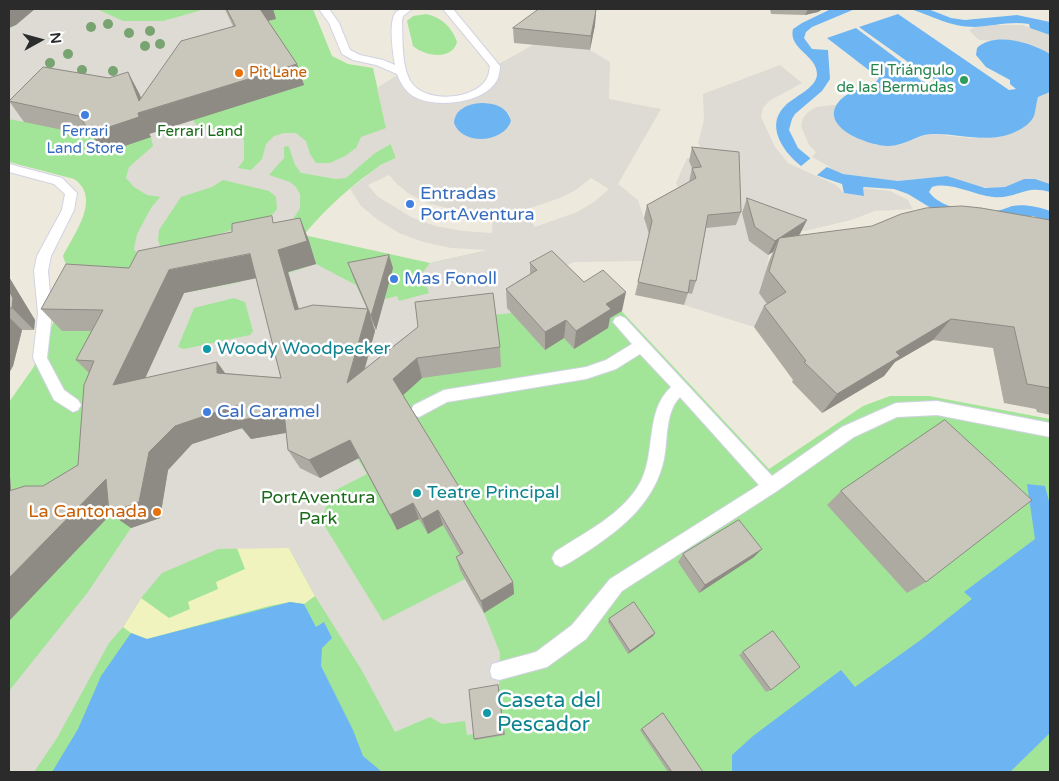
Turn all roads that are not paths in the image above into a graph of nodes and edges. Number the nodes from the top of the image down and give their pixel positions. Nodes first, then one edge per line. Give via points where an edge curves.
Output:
1 (324, 9) edge
2 (407, 9) edge
3 (448, 9) edge
4 (397, 13) edge
5 (402, 72) junction
6 (9, 168) edge
7 (620, 322) dead end
8 (642, 346) junction
9 (680, 388) junction
10 (73, 405) dead end
11 (419, 410) dead end
12 (1050, 430) edge
13 (771, 486) junction
14 (561, 558) dead end
15 (499, 671) dead end

1 - 5 lane via 334,23 346,52
2 - 4 lane
3 - 5 lane via 495,66 491,84 463,97 433,99 408,88
4 - 5 lane
6 - 10 lane via 58,181 71,193 68,210 44,256 41,271 45,314 40,358 59,396
7 - 8 lane
8 - 9 lane
8 - 11 lane via 611,365 586,373 444,396
9 - 13 lane
9 - 14 lane via 664,406 652,473 642,495 627,513
12 - 13 lane via 937,408 896,410 848,432
13 - 15 lane via 616,585 579,632 540,660

